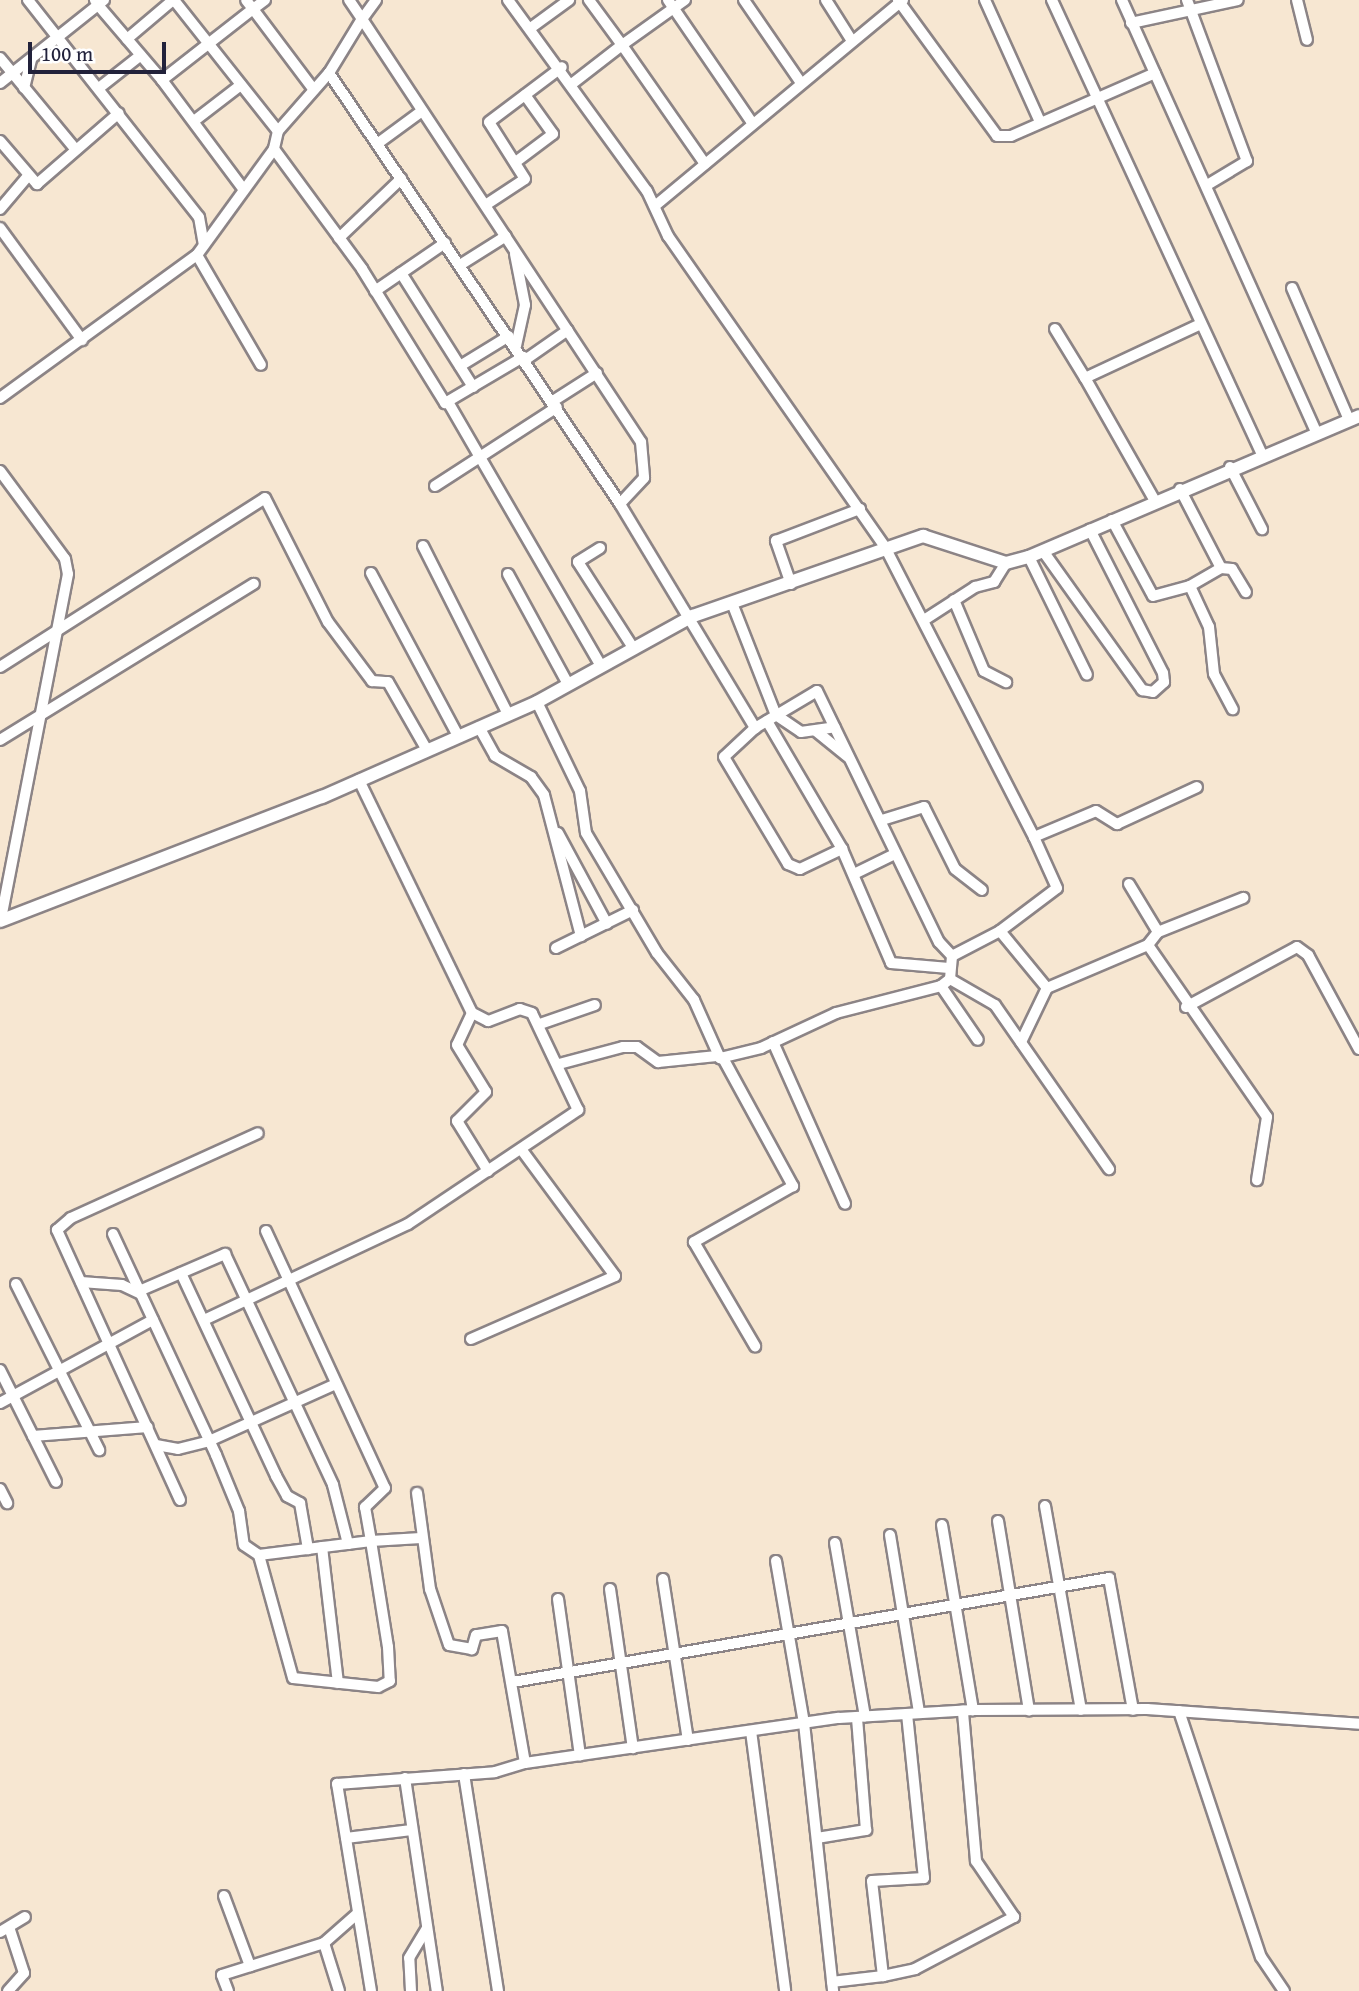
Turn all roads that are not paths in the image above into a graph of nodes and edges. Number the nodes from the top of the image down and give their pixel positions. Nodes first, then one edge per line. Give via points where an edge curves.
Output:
1 (28, 0) edge
2 (174, 0) edge
3 (246, 0) edge
4 (265, 0) edge
5 (349, 0) edge
6 (376, 0) edge
7 (508, 0) edge
8 (569, 0) edge
9 (589, 0) edge
10 (685, 0) edge
11 (744, 0) edge
12 (826, 0) edge
13 (985, 0) edge
14 (1052, 0) edge
15 (1122, 0) edge
16 (1187, 0) edge
17 (1297, 0) edge
18 (900, 1) edge
19 (1232, 1) edge
20 (99, 2) edge
21 (671, 4) edge
22 (253, 9) junction
23 (1192, 11) junction
24 (362, 19) junction
25 (1131, 23) junction
26 (532, 27) junction
27 (57, 37) junction
28 (127, 39) junction
29 (1307, 40) dead end
30 (852, 41) junction
31 (209, 44) junction
32 (622, 45) junction
33 (141, 55) junction
34 (0, 58) edge
35 (31, 59) junction
36 (562, 67) junction
37 (329, 73) junction
38 (1155, 73) junction
39 (12, 74) junction
40 (162, 80) junction
41 (0, 83) edge
42 (573, 83) junction
43 (801, 83) junction
44 (242, 85) junction
45 (24, 88) junction
46 (99, 88) junction
47 (314, 90) junction
48 (525, 95) junction
49 (1097, 97) junction
50 (422, 111) junction
51 (119, 113) junction
52 (194, 121) junction
53 (1040, 122) junction
54 (753, 124) junction
55 (278, 131) junction
56 (0, 142) edge
57 (377, 144) junction
58 (274, 149) junction
59 (76, 150) junction
60 (517, 161) junction
61 (705, 164) junction
62 (27, 177) junction
63 (401, 179) junction
64 (1207, 185) junction
65 (243, 190) junction
66 (487, 204) junction
67 (656, 205) junction
68 (0, 209) edge
69 (0, 228) edge
70 (506, 236) junction
71 (339, 238) junction
72 (445, 243) junction
73 (204, 245) junction
74 (514, 248) junction
75 (197, 255) junction
76 (460, 265) junction
77 (401, 273) junction
78 (1292, 288) dead end
79 (375, 290) junction
80 (1201, 324) junction
81 (1055, 329) dead end
82 (568, 330) junction
83 (509, 336) junction
84 (82, 340) junction
85 (516, 346) junction
86 (524, 358) junction
87 (261, 365) dead end
88 (460, 366) junction
89 (597, 373) junction
90 (1085, 378) junction
91 (473, 387) junction
92 (0, 398) edge
93 (448, 402) junction
94 (555, 404) junction
95 (1354, 418) edge
96 (1316, 432) junction
97 (1261, 453) junction
98 (478, 455) junction
99 (1230, 467) junction
100 (0, 471) edge
101 (435, 486) dead end
102 (1180, 489) junction
103 (1155, 501) junction
104 (620, 504) junction
105 (860, 509) junction
106 (1112, 520) junction
107 (1262, 529) dead end
108 (1090, 530) junction
109 (423, 546) dead end
110 (600, 548) dead end
111 (887, 549) junction
112 (1044, 551) junction
113 (1029, 557) junction
114 (1006, 563) junction
115 (1221, 568) junction
116 (371, 573) dead end
117 (508, 574) dead end
118 (254, 584) dead end
119 (792, 584) junction
120 (1190, 586) junction
121 (1246, 592) dead end
122 (954, 600) junction
123 (732, 603) junction
124 (693, 616) junction
125 (924, 621) junction
126 (58, 629) junction
127 (632, 646) junction
128 (601, 666) junction
129 (0, 667) edge
130 (1087, 675) dead end
131 (1006, 682) dead end
132 (568, 684) junction
133 (537, 702) junction
134 (1233, 709) dead end
135 (44, 714) junction
136 (508, 714) junction
137 (776, 715) junction
138 (767, 721) junction
139 (479, 727) junction
140 (835, 727) junction
141 (755, 728) junction
142 (816, 731) junction
143 (458, 736) junction
144 (0, 740) edge
145 (426, 750) junction
146 (851, 760) junction
147 (359, 780) junction
148 (1197, 787) dead end
149 (882, 820) junction
150 (558, 833) junction
151 (1034, 837) junction
152 (842, 849) junction
153 (895, 854) junction
154 (854, 874) junction
155 (1129, 884) dead end
156 (982, 890) dead end
157 (1243, 898) dead end
158 (634, 911) junction
159 (0, 920) edge
160 (607, 924) junction
161 (1000, 931) junction
162 (1158, 932) junction
163 (581, 936) junction
164 (1148, 945) junction
165 (556, 948) dead end
166 (952, 956) junction
167 (950, 974) junction
168 (941, 986) junction
169 (1047, 988) junction
170 (595, 1005) dead end
171 (1186, 1007) junction
172 (472, 1013) junction
173 (540, 1024) junction
174 (978, 1040) dead end
175 (774, 1042) junction
176 (1021, 1042) junction
177 (1359, 1049) edge
178 (721, 1058) junction
179 (559, 1064) junction
180 (258, 1133) dead end
181 (521, 1149) junction
182 (1109, 1170) dead end
183 (488, 1171) junction
184 (1257, 1180) dead end
185 (845, 1204) dead end
186 (265, 1231) dead end
187 (113, 1234) dead end
188 (181, 1273) junction
189 (81, 1282) junction
190 (289, 1282) junction
191 (16, 1283) dead end
192 (140, 1293) junction
193 (247, 1301) junction
194 (153, 1320) junction
195 (204, 1320) junction
196 (471, 1339) dead end
197 (110, 1343) junction
198 (755, 1346) dead end
199 (0, 1370) edge
200 (61, 1370) junction
201 (336, 1384) junction
202 (14, 1396) junction
203 (0, 1403) edge
204 (294, 1403) junction
205 (252, 1421) junction
206 (148, 1427) junction
207 (93, 1435) junction
208 (33, 1436) junction
209 (209, 1441) junction
210 (156, 1445) junction
211 (99, 1450) dead end
212 (56, 1482) dead end
213 (0, 1489) edge
214 (417, 1493) dead end
215 (180, 1500) dead end
216 (7, 1503) dead end
217 (1045, 1506) dead end
218 (998, 1521) dead end
219 (943, 1525) dead end
220 (890, 1535) dead end
221 (421, 1538) junction
222 (371, 1541) junction
223 (835, 1543) dead end
224 (348, 1544) junction
225 (322, 1547) junction
226 (308, 1549) junction
227 (259, 1555) junction
228 (776, 1562) dead end
229 (663, 1579) dead end
230 (1059, 1587) junction
231 (610, 1589) dead end
232 (1010, 1594) junction
233 (558, 1599) dead end
234 (955, 1603) junction
235 (902, 1612) junction
236 (848, 1622) junction
237 (788, 1633) junction
238 (674, 1652) junction
239 (621, 1661) junction
240 (568, 1670) junction
241 (513, 1682) junction
242 (338, 1683) junction
243 (968, 1710) junction
244 (1028, 1710) junction
245 (1082, 1710) junction
246 (1133, 1710) junction
247 (1179, 1711) junction
248 (919, 1713) junction
249 (907, 1714) junction
250 (861, 1716) junction
251 (804, 1723) junction
252 (1359, 1724) edge
253 (751, 1731) junction
254 (688, 1740) junction
255 (633, 1748) junction
256 (580, 1755) junction
257 (525, 1763) junction
258 (464, 1774) junction
259 (405, 1778) junction
260 (412, 1830) junction
261 (346, 1838) junction
262 (817, 1839) junction
263 (224, 1896) dead end
264 (358, 1913) junction
265 (26, 1917) dead end
266 (426, 1928) junction
267 (5, 1929) edge
268 (324, 1942) junction
269 (250, 1966) junction
270 (883, 1976) junction
271 (833, 1986) edge
272 (8, 1991) edge
273 (228, 1991) edge
274 (339, 1991) edge
275 (371, 1991) edge
276 (411, 1991) edge
277 (437, 1991) edge
278 (498, 1991) edge
279 (785, 1991) edge
280 (1284, 1991) edge

1 - 27 street
2 - 28 street
2 - 31 street
3 - 22 street
4 - 22 street
5 - 24 street
6 - 24 street
7 - 26 street
8 - 26 street
9 - 32 street
10 - 21 street
11 - 43 street
12 - 30 street
13 - 53 street
14 - 49 street
15 - 25 street
16 - 23 street
17 - 29 street
18 - 30 street
18 - 53 street via 997,136
19 - 23 street
20 - 27 street
20 - 28 street
21 - 32 street
21 - 54 street
22 - 31 street
22 - 47 street
23 - 25 street
23 - 64 street via 1247,161
24 - 37 street
24 - 50 street
25 - 38 street
26 - 36 street
27 - 35 street
27 - 46 street
28 - 33 street
30 - 43 street
31 - 40 street
31 - 44 street
32 - 42 street
32 - 61 street
33 - 40 street
33 - 46 street
34 - 39 street
35 - 39 street
35 - 45 street
36 - 42 street
36 - 48 street
37 - 47 street
37 - 57 street
38 - 49 street
38 - 64 street
39 - 41 street
39 - 45 street
40 - 52 street
42 - 67 street
43 - 54 street
44 - 52 street
44 - 55 street
45 - 59 street
46 - 51 street
47 - 55 street
48 - 60 street via 553,134
48 - 60 street via 489,122
49 - 53 street
49 - 80 street
50 - 57 street
50 - 66 street
51 - 59 street
51 - 73 street via 199,217
52 - 65 street
54 - 61 street
55 - 58 street
56 - 62 street
57 - 63 street
58 - 65 street
58 - 71 street
59 - 62 street via 41,182
60 - 66 street via 525,179
61 - 67 street
62 - 68 street
63 - 71 street
63 - 72 street
64 - 96 street
65 - 73 street
66 - 70 street
67 - 105 street via 668,236
69 - 84 street
70 - 74 street
70 - 76 street
71 - 79 street
72 - 76 street
72 - 77 street
73 - 75 street
74 - 82 street
74 - 85 street via 525,305
75 - 84 street
75 - 87 street
76 - 83 street
77 - 79 street
77 - 88 street
78 - 95 street
79 - 93 street
80 - 90 street
80 - 97 street
81 - 90 street
82 - 86 street
82 - 89 street
83 - 85 street
83 - 88 street
84 - 92 street
85 - 86 street
86 - 91 street
86 - 94 street
88 - 91 street
89 - 94 street
89 - 104 street via 643,452 644,478
90 - 103 street
91 - 93 street
93 - 98 street
94 - 98 street
94 - 104 street
95 - 96 street
96 - 97 street
97 - 99 street
98 - 101 street
98 - 128 street
99 - 102 street
99 - 107 street
100 - 126 street via 65,559
102 - 103 street
102 - 115 street
103 - 106 street
104 - 124 street
105 - 111 street
105 - 119 street via 776,541
106 - 108 street
106 - 120 street via 1153,596
108 - 112 street
108 - 112 street via 1163,673 1164,682 1153,692 1142,690
109 - 136 street
110 - 127 street via 578,562
111 - 114 street via 923,536 942,538
111 - 119 street
111 - 125 street
112 - 113 street
113 - 114 street
113 - 130 street
114 - 122 street via 994,582
115 - 120 street
115 - 121 street via 1232,569
116 - 143 street
117 - 132 street
118 - 135 street
119 - 123 street
120 - 134 street via 1209,627 1214,674
122 - 125 street
122 - 131 street via 984,671
123 - 124 street
123 - 137 street
124 - 127 street
124 - 141 street
125 - 151 street
126 - 129 street
126 - 135 street
126 - 145 street via 265,498 328,621 372,681 388,682
127 - 128 street
128 - 132 street
132 - 133 street
133 - 136 street
133 - 158 street via 580,791 586,833
135 - 144 street
135 - 159 street
136 - 139 street
137 - 138 street
137 - 140 street via 817,691
137 - 142 street via 802,732
138 - 141 street
138 - 152 street
139 - 143 street
139 - 150 street via 495,756 538,786
140 - 142 street
140 - 146 street
141 - 152 street via 724,757 788,864 800,869
142 - 146 street
143 - 145 street
145 - 147 street
146 - 149 street
147 - 159 street
147 - 172 street
148 - 151 street via 1117,824 1096,811
149 - 153 street
149 - 156 street via 924,807 955,869
150 - 160 street
150 - 163 street via 565,892
151 - 161 street via 1057,888
152 - 154 street
153 - 154 street
153 - 166 street
154 - 167 street via 892,965
155 - 162 street
157 - 162 street
158 - 160 street
158 - 178 street via 657,953 694,1000
160 - 163 street
161 - 166 street
161 - 169 street
162 - 164 street
163 - 165 street
164 - 169 street
164 - 171 street
166 - 167 street
167 - 168 street
167 - 176 street via 995,1005
168 - 174 street
168 - 175 street via 836,1013
169 - 176 street
170 - 173 street
171 - 177 street via 1297,947 1308,955
171 - 184 street via 1267,1117
172 - 173 street via 488,1021 527,1010
172 - 183 street via 457,1045 486,1092 457,1121
173 - 179 street
175 - 178 street
175 - 185 street
176 - 182 street
178 - 179 street via 658,1062 637,1047 623,1047
178 - 198 street via 793,1186 694,1242
179 - 181 street via 578,1110
180 - 189 street via 59,1225
181 - 183 street
181 - 196 street via 615,1276
183 - 190 street via 408,1224
186 - 190 street
187 - 192 street
188 - 192 street
188 - 193 street via 225,1254
188 - 195 street
189 - 192 street via 122,1285
189 - 197 street
190 - 193 street
190 - 201 street
191 - 200 street
192 - 194 street
193 - 195 street
193 - 204 street
194 - 197 street
194 - 209 street
195 - 205 street
197 - 200 street
197 - 206 street
199 - 202 street
200 - 202 street
200 - 207 street
201 - 204 street
201 - 222 street via 385,1488 366,1503
202 - 203 street
202 - 208 street
204 - 205 street
204 - 224 street via 332,1485
205 - 209 street
205 - 226 street via 287,1496 300,1503
206 - 207 street
206 - 210 street
207 - 208 street via 60,1429
207 - 211 street
208 - 212 street
209 - 210 street via 178,1449
209 - 227 street via 239,1511 244,1545
210 - 215 street
213 - 216 street
214 - 221 street
217 - 230 street
218 - 232 street
219 - 234 street
220 - 235 street
221 - 222 street
221 - 241 street via 450,1647 472,1649 476,1635 501,1630
222 - 224 street
222 - 242 street via 390,1681 378,1687
223 - 236 street
224 - 225 street
225 - 226 street
225 - 242 street
226 - 227 street
227 - 242 street via 293,1678
228 - 237 street
229 - 238 street
230 - 232 street
230 - 245 street
230 - 246 street via 1109,1578
231 - 239 street
232 - 234 street
232 - 244 street
233 - 240 street
234 - 235 street
234 - 243 street
235 - 236 street
235 - 248 street
236 - 237 street
236 - 250 street
237 - 238 street
237 - 251 street
238 - 239 street
238 - 254 street
239 - 240 street
239 - 255 street
240 - 241 street
240 - 256 street
241 - 257 street
243 - 244 street
243 - 248 street
243 - 270 street via 976,1861 1014,1917 915,1969
244 - 245 street
245 - 246 street
246 - 247 street
247 - 252 street
247 - 280 street via 1261,1957
248 - 249 street
249 - 250 street
249 - 270 street via 924,1878 872,1881
250 - 251 street
250 - 262 street via 866,1830
251 - 253 street
251 - 262 street
253 - 254 street
253 - 279 street
254 - 255 street
255 - 256 street
256 - 257 street
257 - 258 street
258 - 259 street
258 - 278 street
259 - 260 street
259 - 261 street via 337,1784
260 - 261 street
260 - 266 street
261 - 264 street
262 - 271 street
263 - 269 street
264 - 268 street
264 - 275 street
265 - 267 street
266 - 276 street via 409,1958
266 - 277 street
267 - 272 street via 24,1973
268 - 269 street
268 - 274 street
269 - 273 street via 222,1975
270 - 271 street

